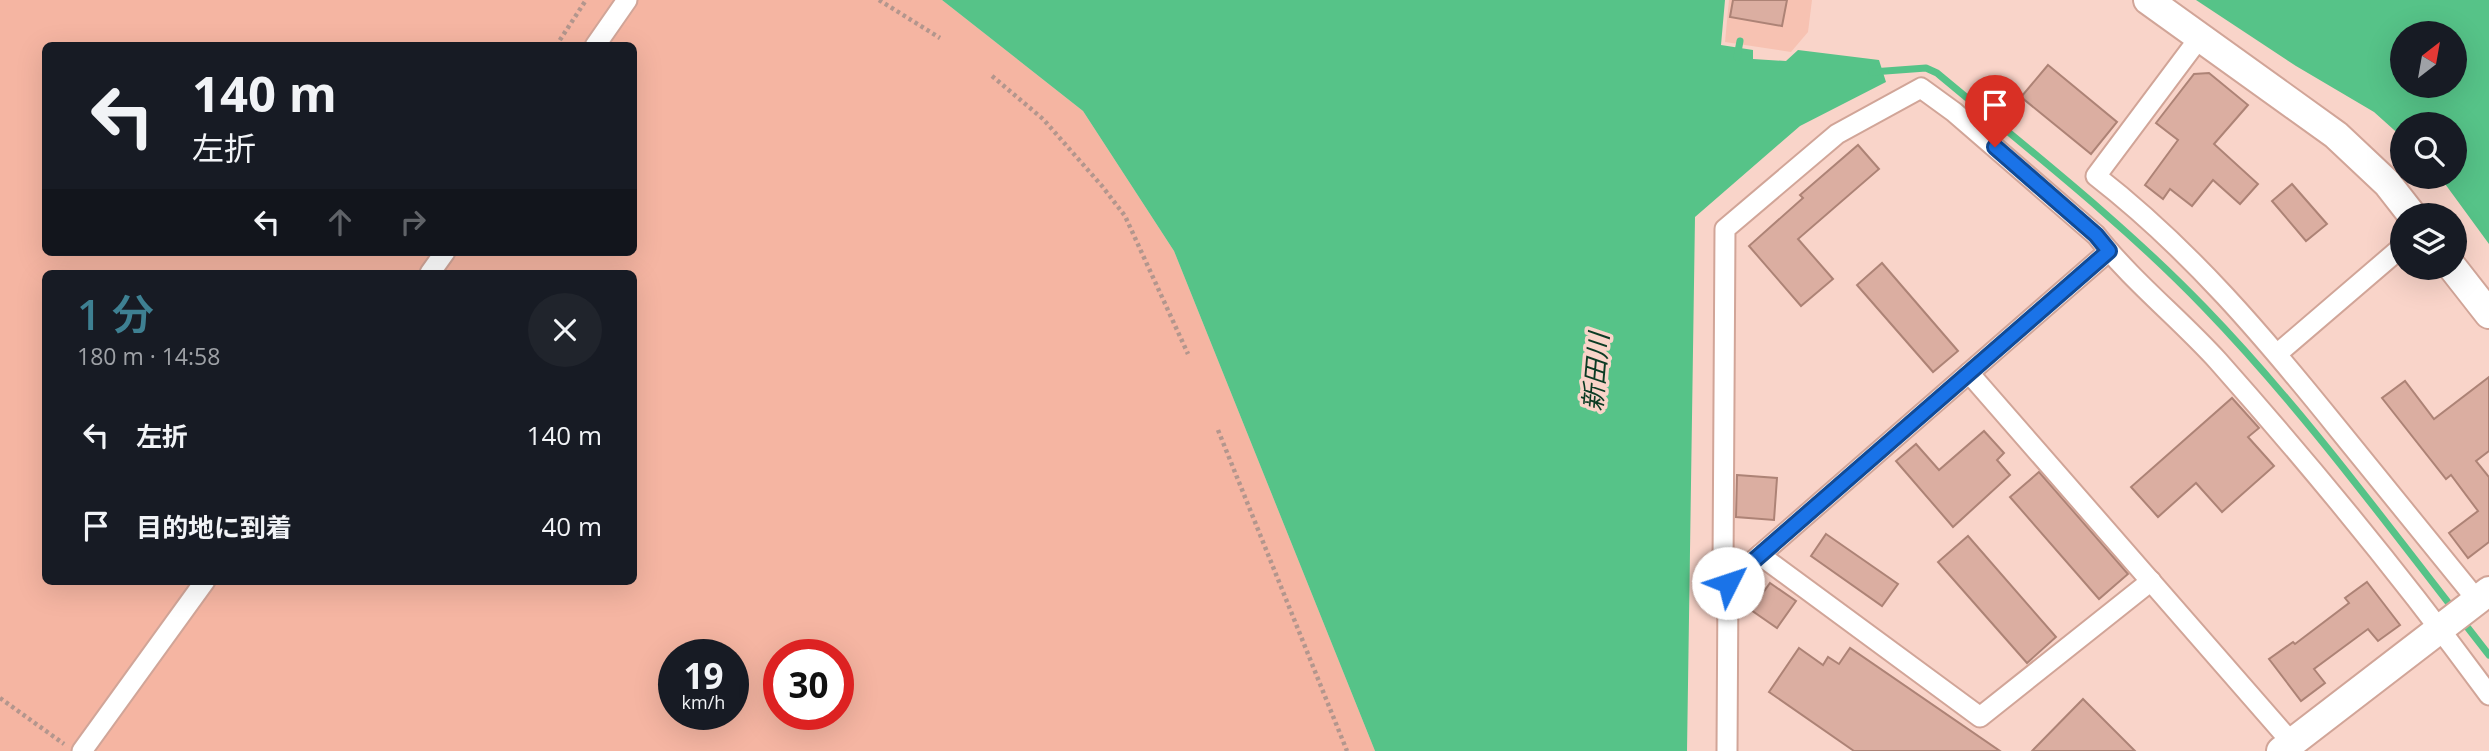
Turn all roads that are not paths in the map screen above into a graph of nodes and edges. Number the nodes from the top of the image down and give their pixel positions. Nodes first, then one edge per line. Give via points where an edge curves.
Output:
1 (627, 0) edge
2 (2148, 0) edge
3 (2200, 37) junction
4 (597, 42) edge
5 (2403, 203) edge
6 (2109, 251) junction
7 (2390, 257) edge
8 (2462, 280) edge
9 (2489, 314) edge
10 (2277, 354) junction
11 (1969, 373) junction
12 (1760, 555) junction
13 (2151, 581) junction
14 (1728, 583) junction
15 (202, 585) edge
16 (2483, 595) edge
17 (2440, 628) junction
18 (2489, 695) edge
19 (2287, 747) edge
20 (82, 751) edge
21 (1727, 751) edge

1 - 4 street
2 - 3 street
3 - 5 street via 2336,135
3 - 10 street via 2096,176 2141,211 2203,271
6 - 11 street
6 - 14 street via 2096,235 1921,88 1837,134 1725,229 1723,567
6 - 17 street via 2191,331 2276,426
7 - 10 street
8 - 9 street
10 - 16 street
11 - 12 street
11 - 13 street
12 - 13 street via 1980,717
12 - 14 street
13 - 19 street
14 - 21 street
15 - 20 street
16 - 17 street
17 - 18 street
17 - 19 street

